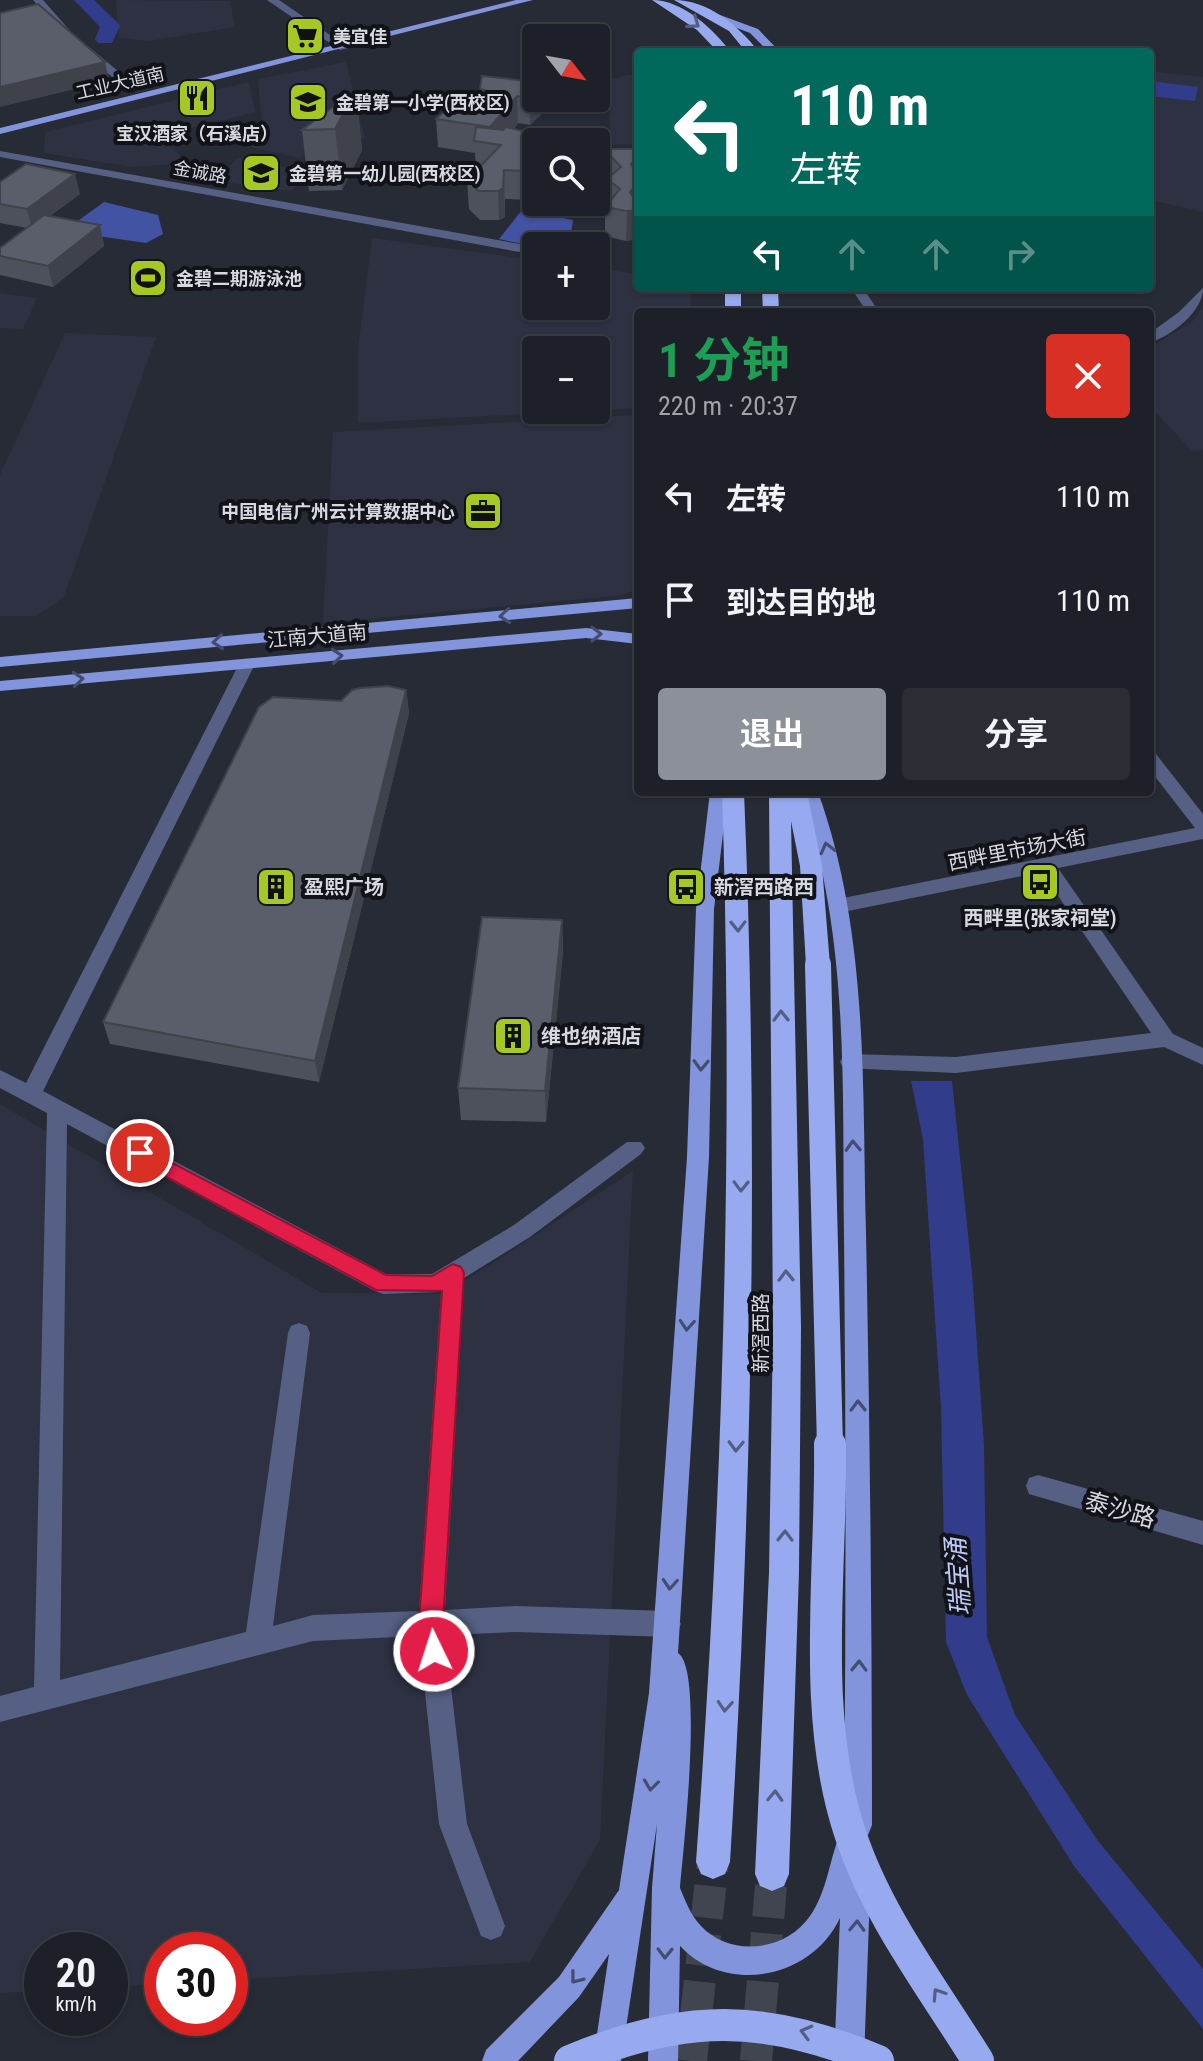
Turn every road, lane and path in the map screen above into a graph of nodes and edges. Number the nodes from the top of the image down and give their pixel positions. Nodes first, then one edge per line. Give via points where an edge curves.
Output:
1 (38, 0) edge
2 (272, 0) edge
3 (494, 0) edge
4 (528, 0) edge
5 (658, 0) edge
6 (680, 0) edge
7 (696, 0) edge
8 (712, 15) junction
9 (334, 41) junction
10 (344, 48) junction
11 (722, 48) edge
12 (750, 48) edge
13 (771, 48) edge
14 (132, 88) junction
15 (0, 120) edge
16 (0, 131) edge
17 (0, 154) edge
18 (522, 248) edge
19 (1203, 292) edge
20 (1154, 336) edge
21 (634, 603) edge
22 (634, 639) edge
23 (0, 662) edge
24 (247, 664) junction
25 (0, 686) edge
26 (1154, 763) edge
27 (719, 796) edge
28 (733, 796) edge
29 (780, 796) edge
30 (797, 796) edge
31 (810, 796) edge
32 (1203, 826) edge
33 (1203, 833) edge
34 (1048, 867) junction
35 (838, 906) junction
36 (1166, 1039) junction
37 (1203, 1057) edge
38 (850, 1062) junction
39 (0, 1078) edge
40 (31, 1094) junction
41 (57, 1109) junction
42 (634, 1148) dead end
43 (453, 1273) junction
44 (299, 1333) dead end
45 (1038, 1486) dead end
46 (1203, 1533) edge
47 (431, 1623) junction
48 (668, 1624) junction
49 (258, 1642) junction
50 (47, 1697) junction
51 (0, 1709) edge
52 (858, 1817) junction
53 (713, 1862) tunnel mouth
54 (772, 1874) tunnel mouth
55 (666, 1888) junction
56 (635, 1890) junction
57 (491, 1926) dead end
58 (852, 2004) junction
59 (497, 2061) edge
60 (570, 2061) edge
61 (608, 2061) edge
62 (663, 2061) edge
63 (849, 2061) edge
64 (872, 2061) edge
65 (878, 2061) edge
66 (978, 2061) edge

1 - 14 street via 68,35
2 - 9 street
3 - 9 main road
4 - 10 main road, 工业大道南
5 -> 11 highway via 711,34
6 - 8 highway
7 - 8 highway
8 - 12 highway via 733,28
8 - 13 main road via 754,31
9 - 10 street
9 - 14 main road
10 - 16 main road, 工业大道南
14 - 15 main road
17 - 18 street, 金诚路
19 - 20 street via 1184,315
21 -> 23 main road, 江南大道南
24 -> 22 main road, 江南大道南 via 586,633
25 -> 24 main road, 江南大道南
24 - 40 street
26 - 32 street
27 -> 48 main road via 705,909 698,1157
28 -> 53 highway, 新滘西路 via 741,1169 737,1400 728,1667
54 -> 29 highway, 新滘西路 via 787,1327
66 -> 30 highway, bridge via 870,1877 848,1826 833,1761 818,965 811,866
35 -> 31 main road
33 - 34 street, 西畔里市场大街
34 - 35 street, 西畔里市场大街
34 - 36 street
35 - 38 main road
36 - 37 street
36 - 38 street via 956,1065
52 -> 38 main road via 859,1441
39 - 40 street
40 - 41 street
41 - 43 street via 383,1284 435,1284
41 - 50 street
42 - 43 street via 522,1231
43 - 47 street
44 - 49 street
45 - 46 street, 泰沙路
47 - 48 street via 516,1619
47 - 49 street via 313,1628
47 - 57 street via 453,1824
48 - 55 main road via 679,1708
48 -> 56 main road
49 - 50 street
50 - 51 street
52 - 55 main road via 836,1896 818,1932 782,1959 751,1962 722,1956 681,1925
58 -> 52 main road
55 -> 62 main road
56 -> 59 main road via 569,1987
56 - 61 main road
58 - 63 main road
58 - 64 main road
65 -> 60 highway, bridge via 802,2030 710,2021 652,2029

